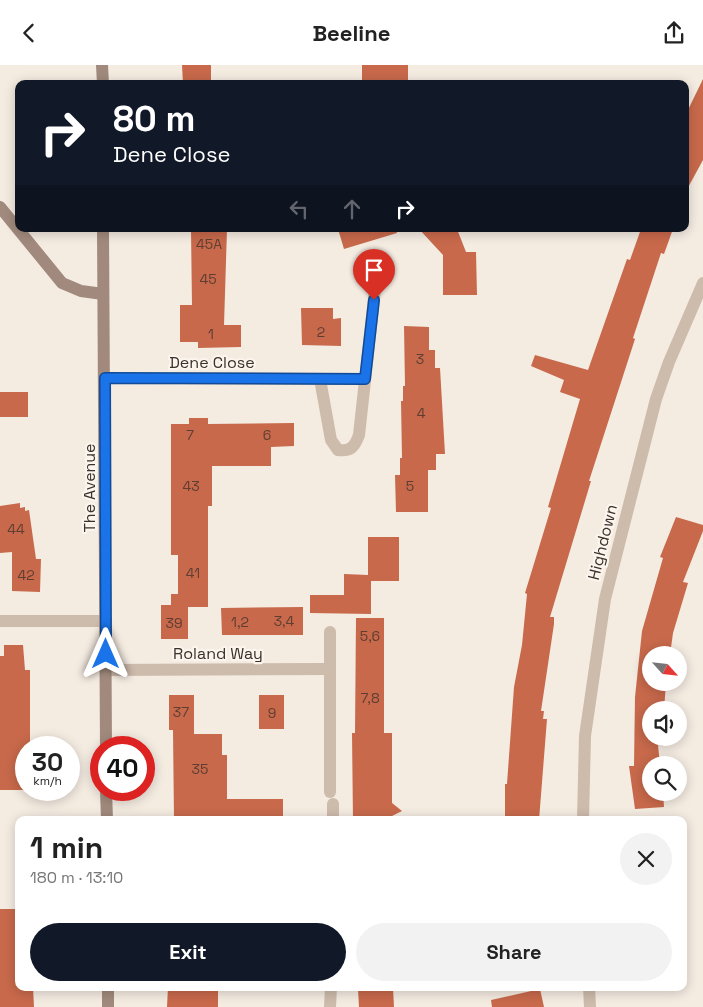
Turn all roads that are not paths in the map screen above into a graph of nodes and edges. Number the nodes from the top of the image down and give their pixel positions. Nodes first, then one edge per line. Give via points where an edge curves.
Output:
1 (102, 65) edge
2 (103, 80) edge
3 (0, 207) edge
4 (15, 225) edge
5 (20, 232) edge
6 (103, 232) edge
7 (376, 280) dead end
8 (703, 283) edge
9 (103, 294) junction
10 (105, 378) junction
11 (320, 379) junction
12 (365, 379) junction
13 (0, 621) edge
14 (106, 621) junction
15 (330, 632) dead end
16 (330, 669) junction
17 (106, 670) junction
18 (106, 736) edge
19 (106, 801) edge
20 (107, 816) edge
21 (333, 816) edge
22 (582, 816) edge
23 (108, 991) edge
24 (331, 991) edge
25 (589, 991) edge
26 (108, 1007) edge
27 (330, 1007) edge
28 (590, 1007) edge

1 - 2 street
3 - 4 street
5 - 9 street via 62,283 81,291
6 - 9 street, The Avenue
7 - 12 street
8 - 22 street, Highdown via 668,362 656,399 605,599 585,736
9 - 10 street, The Avenue
10 - 11 street, Dene Close
10 - 14 street, The Avenue
11 - 12 street, Dene Close
11 - 12 street via 331,440 338,450 344,451 356,445 359,435
13 - 14 street
14 - 17 street, The Avenue
15 - 16 street
16 - 17 street, Roland Way
16 - 21 street
17 - 18 street, The Avenue
19 - 20 street
23 - 26 street
24 - 27 street
25 - 28 street

